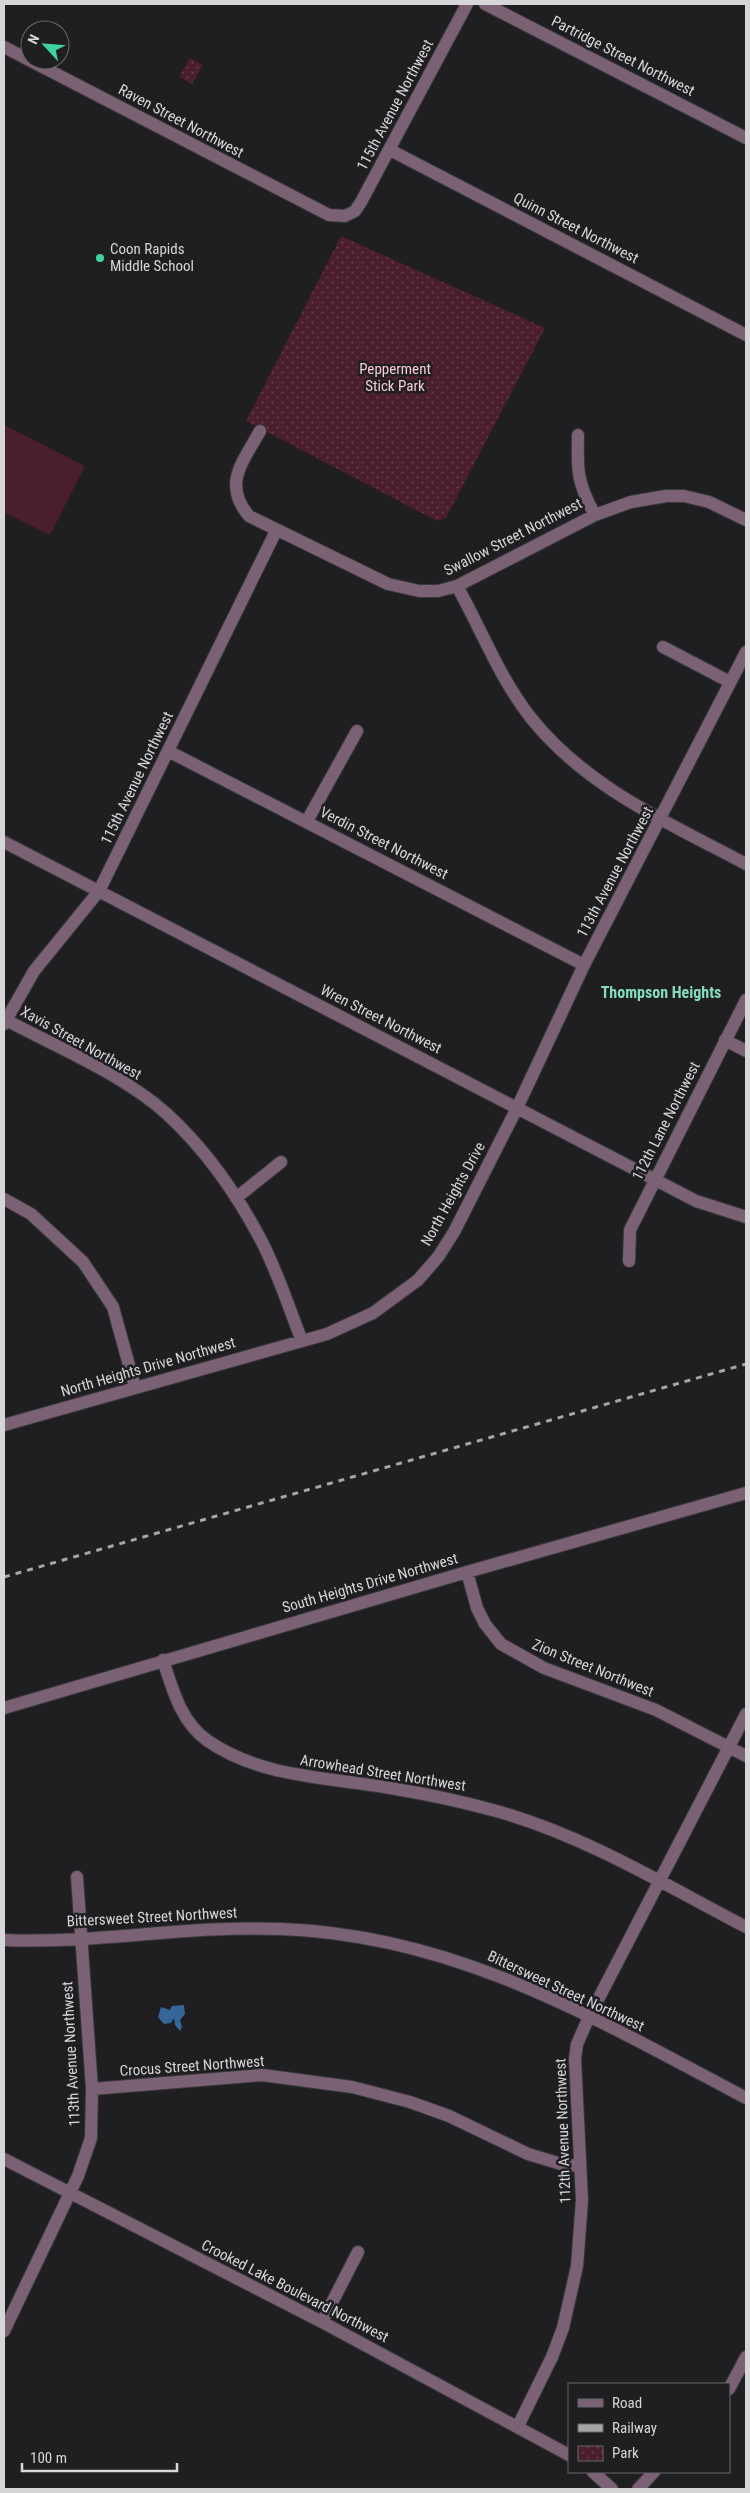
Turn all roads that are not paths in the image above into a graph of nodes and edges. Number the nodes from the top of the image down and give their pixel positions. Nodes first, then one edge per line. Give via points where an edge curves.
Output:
1 (467, 4) edge
2 (485, 4) edge
3 (4, 47) edge
4 (746, 138) edge
5 (390, 150) junction
6 (345, 216) joint
7 (746, 335) edge
8 (260, 431) dead end
9 (578, 435) dead end
10 (595, 514) junction
11 (746, 520) edge
12 (276, 531) junction
13 (458, 586) junction
14 (663, 647) dead end
15 (746, 652) edge
16 (730, 682) junction
17 (357, 731) dead end
18 (168, 751) junction
19 (662, 819) junction
20 (307, 821) junction
21 (4, 842) edge
22 (746, 864) edge
23 (99, 891) junction
24 (584, 965) junction
25 (746, 1000) edge
26 (5, 1022) edge
27 (725, 1040) junction
28 (746, 1051) edge
29 (517, 1108) junction
30 (281, 1162) dead end
31 (654, 1180) junction
32 (4, 1198) edge
33 (236, 1198) junction
34 (746, 1217) edge
35 (629, 1260) dead end
36 (302, 1341) junction
37 (135, 1387) junction
38 (4, 1425) edge
39 (746, 1493) edge
40 (467, 1572) junction
41 (163, 1660) junction
42 (4, 1708) edge
43 (746, 1714) edge
44 (729, 1747) junction
45 (746, 1756) edge
46 (77, 1878) dead end
47 (659, 1882) junction
48 (746, 1927) edge
49 (82, 1938) junction
50 (4, 1940) edge
51 (589, 2017) junction
52 (92, 2089) junction
53 (746, 2098) edge
54 (4, 2159) edge
55 (580, 2166) junction
56 (70, 2193) junction
57 (358, 2252) dead end
58 (322, 2322) junction
59 (4, 2331) edge
60 (746, 2357) edge
61 (730, 2387) edge
62 (518, 2426) junction
63 (568, 2454) edge
64 (594, 2473) edge
65 (653, 2473) edge
66 (612, 2489) edge
67 (638, 2489) edge

1 - 5 street, 115th Avenue Northwest
2 - 4 street, Partridge Street Northwest
3 - 6 street, Raven Street Northwest via 264,183 329,215
5 - 6 street, 115th Avenue Northwest via 361,202
5 - 7 street, Quinn Street Northwest
8 - 12 street, Swallow Street Northwest via 240,467 235,492 249,516
9 - 10 street via 578,476
10 - 11 street, Swallow Street Northwest via 645,498 684,496 709,502
10 - 13 street, Swallow Street Northwest
12 - 13 street, Swallow Street Northwest via 388,584 418,591
12 - 18 street, 115th Avenue Northwest
13 - 19 street via 512,690 554,745 591,776
14 - 16 street
15 - 16 street, 113th Avenue Northwest
16 - 19 street, 113th Avenue Northwest
17 - 20 street
18 - 20 street, Verdin Street Northwest
18 - 23 street, 115th Avenue Northwest
19 - 22 street
19 - 24 street, 113th Avenue Northwest
20 - 24 street, Verdin Street Northwest
21 - 23 street, Wren Street Northwest
23 - 26 street, 115th Avenue Northwest via 34,971
23 - 29 street, Wren Street Northwest
24 - 29 street, 113th Avenue Northwest
25 - 27 street, 112th Lane Northwest
26 - 33 street, Xavis Street Northwest via 118,1080 166,1114 221,1173
27 - 28 street
27 - 31 street, 112th Lane Northwest
29 - 31 street, Wren Street Northwest
29 - 36 street, North Heights Drive via 454,1232 418,1280 373,1313 327,1334
30 - 33 street
31 - 34 street, Wren Street Northwest via 696,1202
31 - 35 street, 112th Lane Northwest via 630,1230
32 - 37 street via 30,1214 82,1262 113,1307
33 - 36 street, Xavis Street Northwest via 263,1242
36 - 37 street, North Heights Drive Northwest
37 - 38 street, North Heights Drive Northwest
39 - 40 street, South Heights Drive Northwest
40 - 41 street, South Heights Drive Northwest
40 - 44 street, Zion Street Northwest via 477,1608 501,1644 544,1668 656,1710
41 - 42 street, South Heights Drive Northwest
41 - 47 street, Arrowhead Street Northwest via 186,1720 208,1741 239,1756 293,1775 388,1787 502,1813 576,1840
43 - 44 street, 112th Avenue Northwest
44 - 45 street, Zion Street Northwest
44 - 47 street, 112th Avenue Northwest
46 - 49 street, 113th Avenue Northwest
47 - 48 street, Arrowhead Street Northwest
47 - 51 street, 112th Avenue Northwest
49 - 50 street, Bittersweet Street Northwest
49 - 51 street, Bittersweet Street Northwest via 249,1928 312,1930 372,1939 487,1970
49 - 52 street, 113th Avenue Northwest
51 - 53 street, Bittersweet Street Northwest
51 - 55 street, 112th Avenue Northwest via 579,2038 575,2059
52 - 55 street, Crocus Street Northwest via 262,2075 352,2087 449,2116 528,2154
52 - 56 street, 113th Avenue Northwest via 91,2138
54 - 56 street, Crooked Lake Boulevard Northwest
55 - 62 street, 112th Avenue Northwest via 582,2200 578,2266 570,2300 552,2357
56 - 58 street, Crooked Lake Boulevard Northwest
56 - 59 street, 113th Avenue Northwest
57 - 58 street
58 - 62 street, Crooked Lake Boulevard Northwest
60 - 61 street
62 - 63 street, Crooked Lake Boulevard Northwest
64 - 66 street
65 - 67 street

